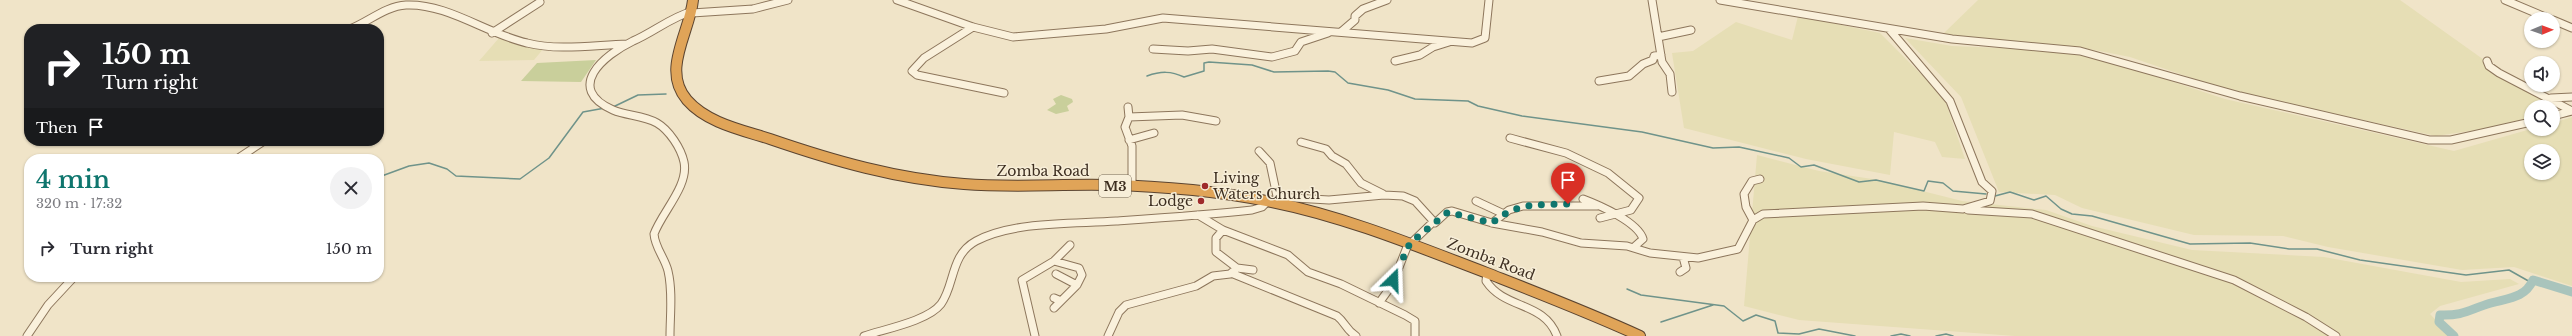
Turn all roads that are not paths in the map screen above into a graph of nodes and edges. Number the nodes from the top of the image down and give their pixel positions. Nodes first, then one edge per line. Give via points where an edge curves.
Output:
1 (788, 0) edge
2 (897, 0) edge
3 (1388, 0) edge
4 (1489, 0) edge
5 (1652, 0) edge
6 (1720, 0) edge
7 (2505, 0) edge
8 (540, 2) dead end
9 (693, 8) edge
10 (2533, 12) edge
11 (2560, 23) edge
12 (360, 24) edge
13 (973, 27) junction
14 (2572, 28) edge
15 (1889, 29) junction
16 (1691, 30) dead end
17 (1343, 32) junction
18 (492, 33) junction
19 (1658, 37) junction
20 (1451, 41) junction
21 (627, 44) junction
22 (1153, 49) dead end
23 (1661, 55) junction
24 (1395, 61) dead end
25 (2487, 61) dead end
26 (1600, 82) dead end
27 (1672, 92) dead end
28 (1004, 94) dead end
29 (2572, 97) edge
30 (2551, 98) junction
31 (1128, 107) dead end
32 (2572, 111) edge
33 (2560, 114) edge
34 (1129, 117) junction
35 (1216, 121) dead end
36 (2524, 124) edge
37 (1154, 133) dead end
38 (1510, 138) dead end
39 (1130, 140) junction
40 (1302, 142) dead end
41 (256, 146) edge
42 (1259, 151) dead end
43 (244, 154) edge
44 (1760, 179) dead end
45 (1132, 186) junction
46 (1385, 195) junction
47 (1583, 199) dead end
48 (1275, 201) junction
49 (1476, 201) dead end
50 (1597, 206) junction
51 (1963, 209) junction
52 (1504, 214) junction
53 (1612, 214) junction
54 (1198, 215) junction
55 (1600, 218) dead end
56 (1753, 220) junction
57 (1433, 222) junction
58 (1492, 223) junction
59 (1223, 230) junction
60 (1410, 243) junction
61 (1070, 245) dead end
62 (1634, 247) junction
63 (1683, 257) junction
64 (1054, 261) junction
65 (1234, 270) junction
66 (1253, 270) dead end
67 (1680, 272) dead end
68 (1487, 273) junction
69 (1056, 274) dead end
70 (69, 282) edge
71 (1077, 285) junction
72 (1379, 303) junction
73 (1054, 308) dead end
74 (27, 336) edge
75 (670, 336) edge
76 (864, 336) edge
77 (1035, 336) edge
78 (1108, 336) edge
79 (1356, 336) edge
80 (1415, 336) edge
81 (1557, 336) edge
82 (1640, 336) edge
83 (2336, 336) edge

1 - 9 street via 775,6 752,10 713,11
2 - 13 street
3 - 17 street via 1363,9
4 - 20 street via 1486,35 1482,41
5 - 19 street
6 - 15 street
7 - 10 street
8 - 18 street
9 - 21 street
9 - 45 highway, Zomba Road / M3 via 676,58 676,82 698,111 726,125 839,163 905,177 982,185
11 - 14 street
12 - 18 street via 394,8 410,5 439,11
13 - 17 street via 1008,37 1027,37 1113,28 1163,18
13 - 28 street via 935,50 912,71
15 - 36 street via 1952,39 2080,51 2240,96 2430,140 2451,140
15 - 51 street via 1950,101 1982,182 1992,191 1990,201
16 - 19 street
17 - 20 street
17 - 22 street via 1312,37 1301,42 1295,51 1272,57 1212,49
18 - 21 street via 525,43 545,45
19 - 23 street
20 - 24 street via 1420,55
21 - 75 street via 597,65 591,73 589,87 596,100 610,108 658,123 674,142 684,162 682,177 654,234 654,243 669,275
23 - 26 street via 1654,56 1653,60 1643,64 1629,76
23 - 27 street via 1670,74
25 - 30 street via 2489,66 2518,85
29 - 30 street
30 - 32 street
31 - 34 street
32 - 33 street
34 - 35 street via 1182,115
34 - 39 street via 1125,127
37 - 39 street
38 - 53 street via 1566,153 1608,173 1639,198 1631,210
39 - 45 street
40 - 46 street via 1326,149 1346,164 1361,183
41 - 43 street
42 - 48 street via 1270,163
44 - 56 street via 1752,181 1744,194 1746,207
45 - 48 highway, Zomba Road / M3
46 - 48 street via 1332,200
46 - 57 street via 1412,200
47 - 50 street
48 - 54 street via 1255,209
48 - 60 highway, Zomba Road / M3 via 1337,218
49 - 52 street
50 - 52 street via 1528,205
50 - 53 street
51 - 56 street via 1923,206 1772,212
51 - 83 street via 2032,214 2234,280 2306,317
52 - 58 street
53 - 55 street
53 - 62 street via 1631,223 1643,234 1643,239
54 - 59 street
54 - 76 street via 995,232 974,242 966,250 954,268 943,300 930,314
56 - 63 street via 1738,249 1698,258
57 - 58 street via 1451,211
57 - 60 street
58 - 62 street via 1542,232 1581,243
59 - 65 street via 1216,238 1216,252
59 - 72 street via 1272,247 1288,255 1308,272 1341,284
60 - 68 highway, Zomba Road / M3
60 - 72 street via 1392,285
61 - 64 street
62 - 63 street via 1650,253
63 - 67 street via 1686,268
64 - 71 street via 1079,268 1082,275
64 - 77 street via 1022,280 1023,294 1033,317
65 - 66 street
65 - 78 street via 1213,276 1196,286 1126,305 1119,312
65 - 79 street via 1336,316 1342,320 1346,330
68 - 81 street via 1486,281 1492,290 1508,300 1538,312
68 - 82 highway, Zomba Road / M3 via 1592,314
69 - 71 street
70 - 74 street via 48,304
71 - 73 street via 1070,294 1058,300
72 - 80 street via 1415,321

